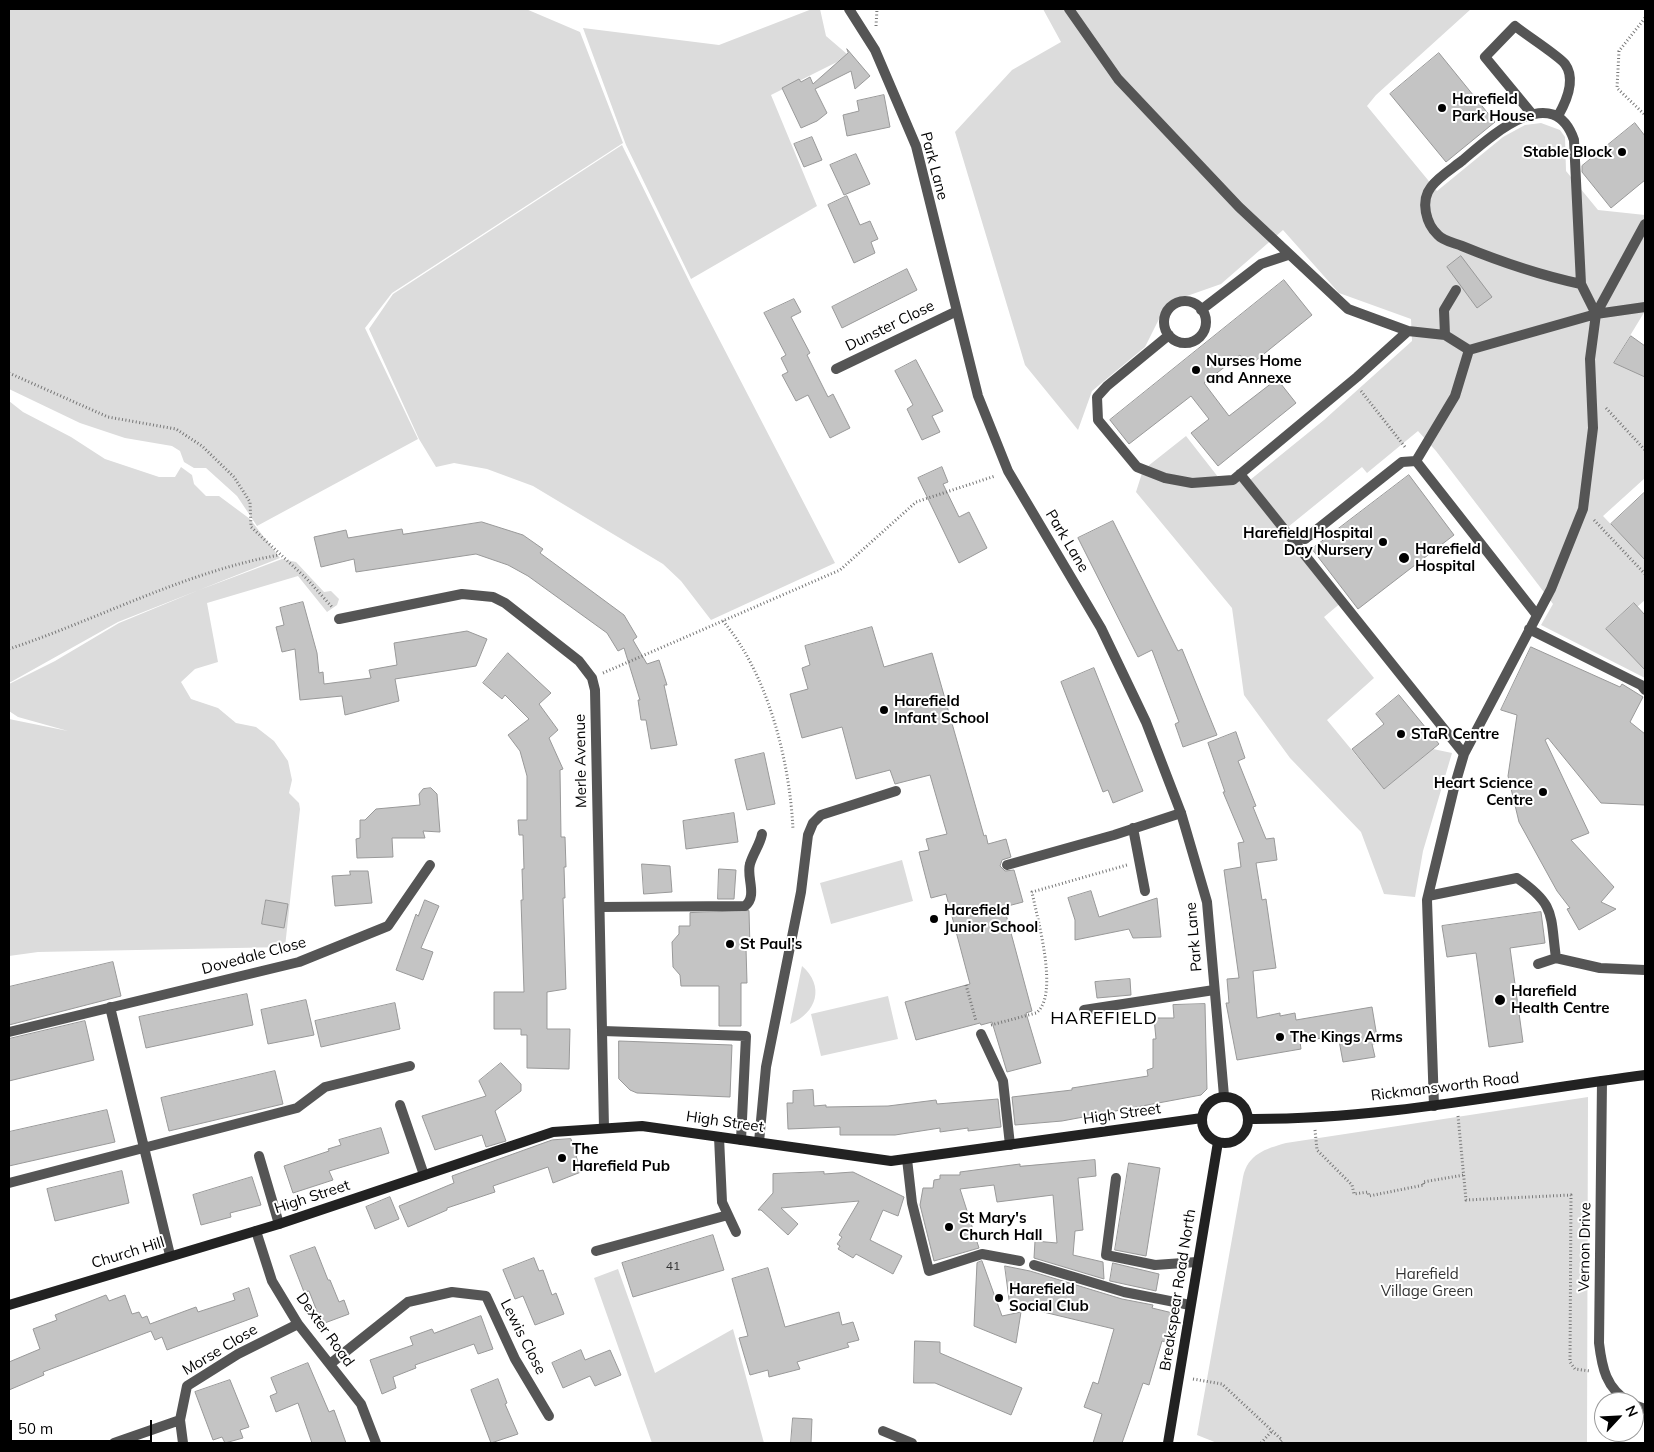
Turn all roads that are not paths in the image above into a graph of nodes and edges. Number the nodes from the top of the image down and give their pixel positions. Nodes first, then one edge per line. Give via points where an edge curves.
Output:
1 (849, 9) edge
2 (1069, 9) edge
3 (1532, 114) junction
4 (1558, 116) junction
5 (1645, 224) edge
6 (1288, 254) junction
7 (1581, 284) junction
8 (1456, 290) dead end
9 (1645, 307) edge
10 (1202, 310) junction
11 (958, 311) junction
12 (1596, 314) junction
13 (1408, 331) junction
14 (1169, 335) junction
15 (1445, 335) junction
16 (1469, 350) junction
17 (836, 369) dead end
18 (1416, 461) junction
19 (1240, 474) junction
20 (1291, 538) junction
21 (1536, 614) junction
22 (339, 618) road end
23 (1528, 629) junction
24 (1645, 690) edge
25 (1464, 754) junction
26 (896, 791) dead end
27 (1181, 813) junction
28 (1133, 828) junction
29 (762, 834) dead end
30 (430, 865) dead end
31 (1007, 865) dead end
32 (1146, 891) dead end
33 (1428, 896) junction
34 (600, 907) junction
35 (1556, 958) junction
36 (1538, 964) dead end
37 (1645, 970) edge
38 (1214, 990) junction
39 (110, 1007) junction
40 (1084, 1010) dead end
41 (981, 1029) road end
42 (603, 1031) junction
43 (9, 1032) edge
44 (410, 1066) dead end
45 (1645, 1075) edge
46 (1602, 1081) junction
47 (1224, 1096) junction
48 (400, 1104) dead end
49 (1434, 1106) junction
50 (1202, 1118) junction
51 (1248, 1119) junction
52 (604, 1128) junction
53 (719, 1137) junction
54 (740, 1140) junction
55 (759, 1142) junction
56 (1218, 1142) junction
57 (1010, 1144) junction
58 (142, 1148) junction
59 (259, 1156) dead end
60 (907, 1159) junction
61 (424, 1175) junction
62 (1116, 1178) dead end
63 (9, 1183) edge
64 (728, 1215) junction
65 (279, 1224) junction
66 (256, 1231) junction
67 (736, 1232) dead end
68 (596, 1251) dead end
69 (170, 1255) junction
70 (1020, 1261) dead end
71 (1197, 1262) junction
72 (1034, 1266) dead end
73 (9, 1305) edge
74 (1190, 1305) junction
75 (298, 1324) junction
76 (330, 1364) junction
77 (1618, 1392) edge
78 (549, 1416) dead end
79 (180, 1420) junction
80 (883, 1431) dead end
81 (114, 1443) edge
82 (184, 1443) edge
83 (376, 1443) edge
84 (912, 1443) edge
85 (1168, 1443) edge

1 - 11 street, Park Lane via 875,50 916,146 944,267
2 - 6 street via 1118,79
3 - 4 street
3 - 4 street via 1485,57 1515,26 1566,65 1570,80
3 - 7 street via 1497,131 1430,187 1425,202 1426,218 1438,236 1536,274
4 - 7 street via 1569,127 1574,140
5 - 12 street
6 - 10 street via 1261,264
6 - 13 street via 1348,308
7 - 12 street
8 - 15 street via 1444,310
9 - 12 street
10 - 14 street via 1206,320 1198,338 1185,343
10 - 14 street via 1188,301 1175,304 1164,320
11 - 17 street, Dunster Close
11 - 27 street, Park Lane via 978,396 1008,472 1101,628 1146,722
12 - 16 street
12 - 21 street via 1590,359 1593,428 1583,509 1551,589
13 - 15 street
13 - 19 street
14 - 19 street via 1097,397 1098,420 1137,467 1165,478 1192,484 1233,480
15 - 16 street
16 - 18 street via 1455,396
18 - 20 street via 1402,462 1305,539
18 - 21 street
19 - 20 street
20 - 25 street
21 - 23 street
22 - 34 street, Merle Avenue via 462,594 493,597 579,661 592,678 595,690
23 - 24 street via 1641,685
23 - 25 street
25 - 33 street
26 - 55 street via 821,815 808,835 801,892 766,1067
27 - 28 street
27 - 38 street, Park Lane via 1207,902
28 - 31 street
28 - 32 street
29 - 34 street via 750,864 751,898 746,906
30 - 39 street, Dovedale Close via 388,926 299,962
33 - 35 street via 1517,878 1535,890 1548,906
33 - 49 street
34 - 42 street, Merle Avenue
35 - 36 street
35 - 37 street via 1600,968
38 - 40 street
38 - 47 street, Park Lane
39 - 43 street, Dovedale Close
39 - 58 street
41 - 57 street via 1003,1081
42 - 52 street, Merle Avenue
42 - 54 street via 746,1036
44 - 58 street via 325,1086 297,1108
45 - 46 street, Rickmansworth Road
46 - 49 street, Rickmansworth Road
46 - 77 street, Vernon Drive via 1599,1343 1602,1370 1608,1383
47 - 50 street via 1212,1101
47 - 51 street via 1243,1105
48 - 61 street
49 - 51 street, Rickmansworth Road
50 - 56 street via 1206,1132
50 - 57 street, High Street
51 - 56 street via 1246,1130 1239,1138
52 - 53 street, High Street via 642,1126
52 - 61 street, High Street via 553,1132
53 - 54 street, High Street
53 - 64 street via 722,1202
54 - 55 street, High Street
55 - 60 street, High Street via 891,1161
56 - 71 street, Breakspear Road North
57 - 60 street, High Street
58 - 63 street
58 - 69 street
59 - 65 street
60 - 70 street via 912,1203 929,1271 982,1254
61 - 65 street, High Street
62 - 71 street via 1106,1255 1155,1265
64 - 67 street
64 - 68 street
65 - 66 street, High Street
66 - 69 street, Church Hill
66 - 75 street, Dexter Road via 272,1281
69 - 73 street, Church Hill
71 - 74 street, Breakspear Road North
72 - 74 street via 1124,1292
74 - 85 street, Breakspear Road North
75 - 76 street, Dexter Road
75 - 79 street, Morse Close via 238,1354 187,1386
76 - 78 street, Lewis Close via 408,1302 452,1292 486,1296 515,1358
76 - 83 street, Dexter Road via 361,1404
79 - 81 street
79 - 82 street, Morse Close
80 - 84 street

